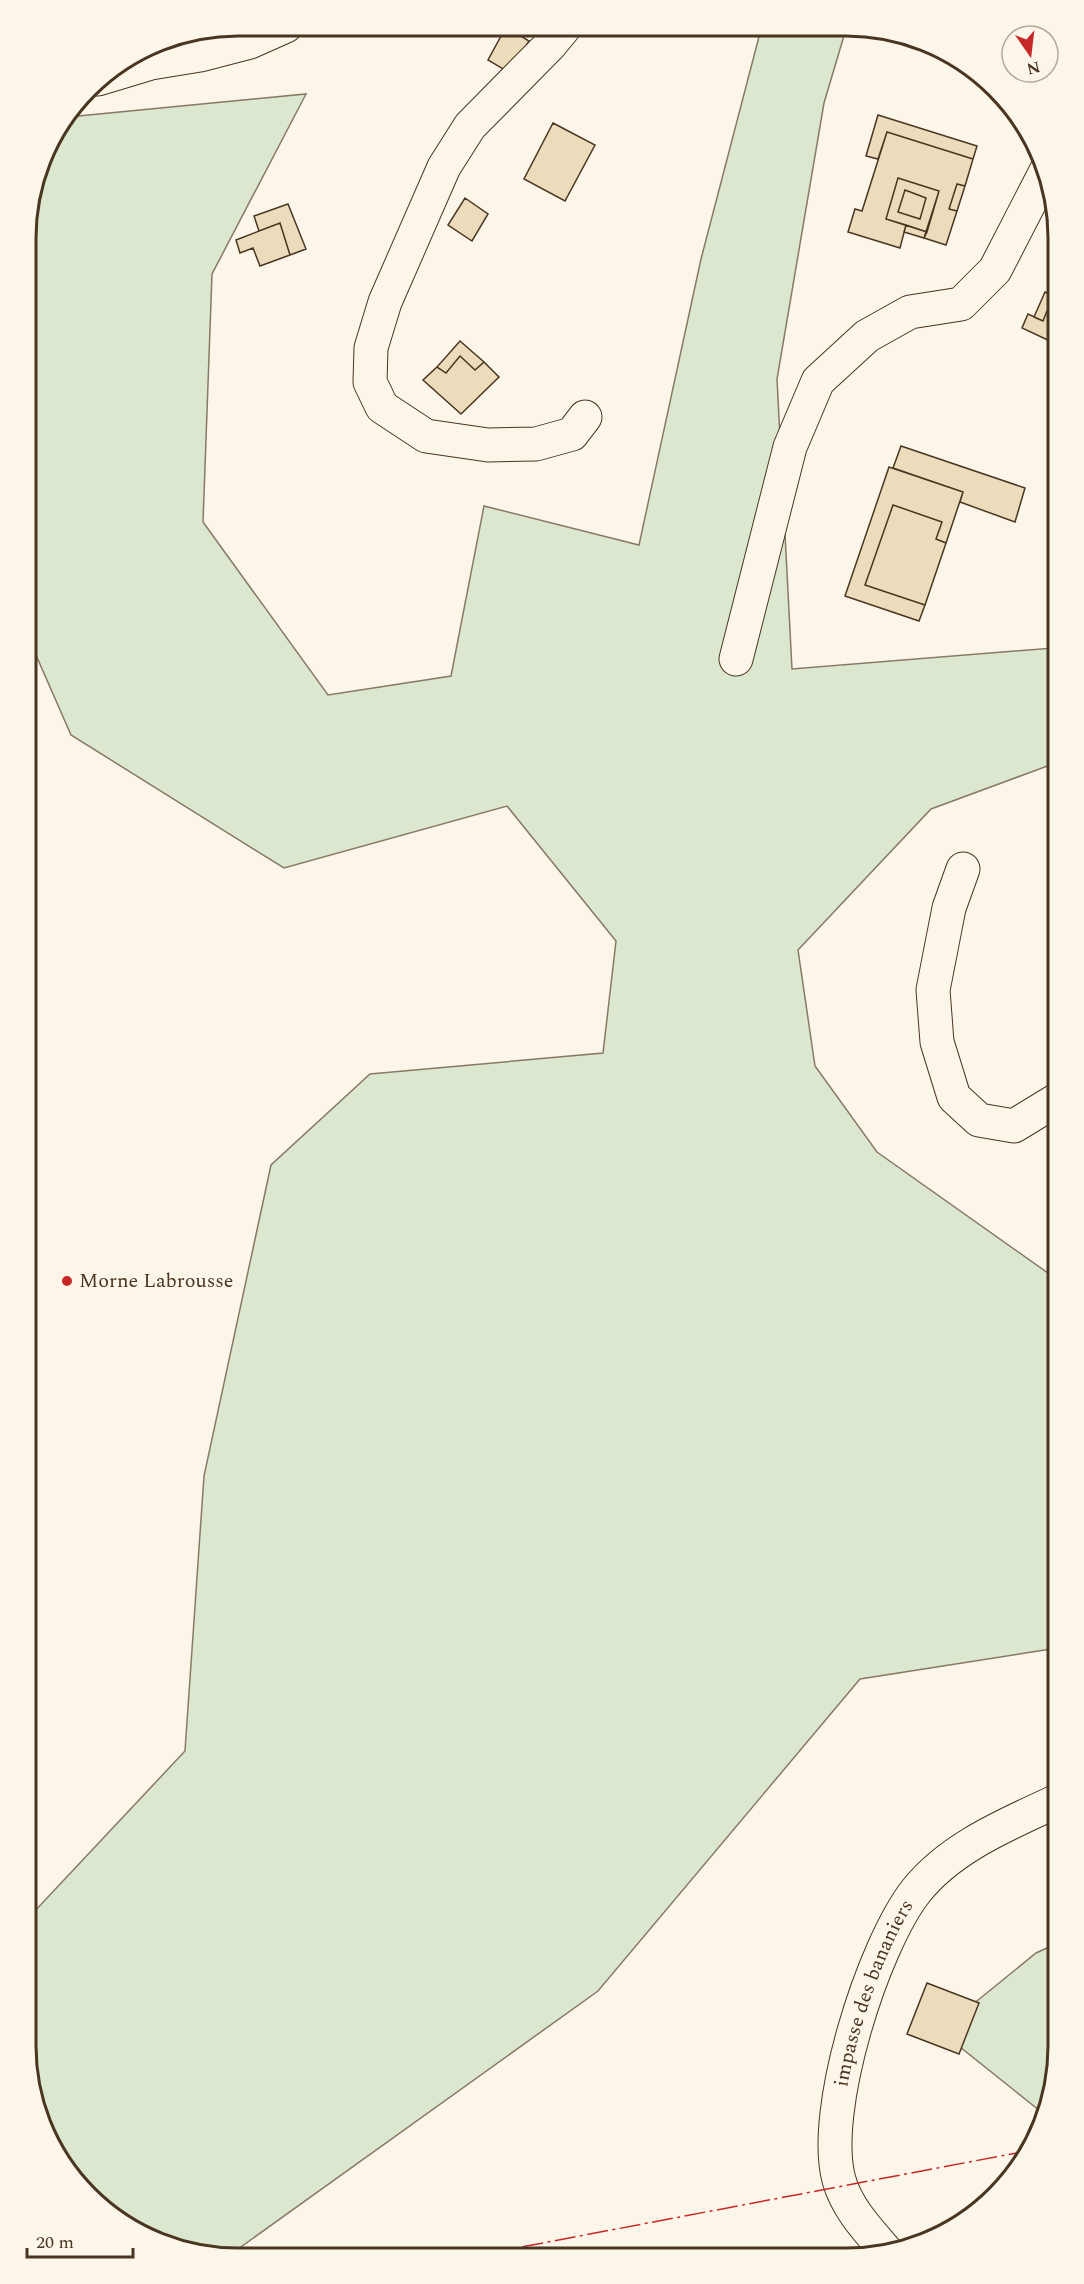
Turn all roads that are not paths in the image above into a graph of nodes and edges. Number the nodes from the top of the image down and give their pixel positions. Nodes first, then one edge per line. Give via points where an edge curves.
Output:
1 (264, 36) edge
2 (557, 36) edge
3 (124, 71) edge
4 (1040, 183) edge
5 (585, 417) dead end
6 (736, 658) dead end
7 (963, 869) dead end
8 (1048, 1105) edge
9 (1048, 1805) edge
10 (880, 2244) edge

1 - 3 street
2 - 5 street via 470,126 444,167 385,302 371,348 370,382 382,407 426,436 488,445 536,444 572,434
4 - 6 street via 995,270 961,304 910,312 867,336 818,381 790,447
7 - 8 street via 949,908 933,990 937,1042 954,1097 979,1120 1014,1126
9 - 10 street, impasse des bananiers via 958,1852 917,1890 896,1921 862,2003 837,2106 834,2151 839,2181 856,2218

